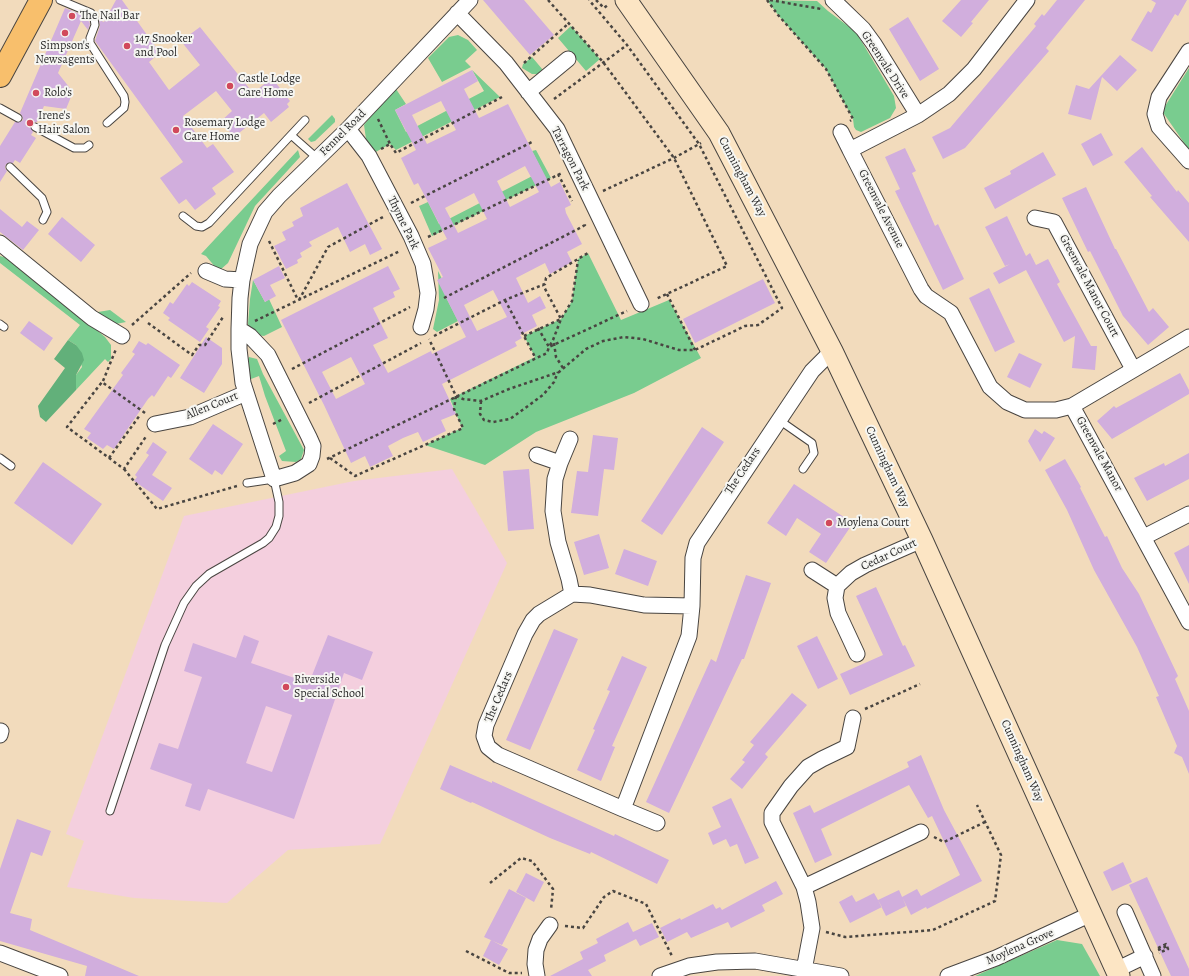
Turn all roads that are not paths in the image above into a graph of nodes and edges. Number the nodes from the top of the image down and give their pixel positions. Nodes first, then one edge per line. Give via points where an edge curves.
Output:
1 (41, 0) edge
2 (60, 0) edge
3 (470, 0) edge
4 (626, 0) edge
5 (1027, 0) edge
6 (834, 1) edge
7 (457, 13) junction
8 (1189, 51) edge
9 (568, 59) dead end
10 (0, 76) edge
11 (528, 92) junction
12 (0, 108) edge
13 (918, 115) junction
14 (18, 118) dead end
15 (305, 120) dead end
16 (107, 123) dead end
17 (35, 127) dead end
18 (348, 129) junction
19 (841, 132) road end
20 (291, 135) junction
21 (89, 145) dead end
22 (850, 150) junction
23 (317, 158) junction
24 (1189, 161) edge
25 (10, 167) dead end
26 (183, 216) dead end
27 (1035, 218) dead end
28 (43, 220) dead end
29 (0, 244) edge
30 (206, 271) road end
31 (242, 280) junction
32 (642, 304) road end
33 (239, 329) junction
34 (425, 333) road end
35 (122, 336) road end
36 (1189, 337) edge
37 (832, 351) junction
38 (1132, 369) junction
39 (246, 393) junction
40 (1072, 406) junction
41 (152, 419) road end
42 (778, 419) junction
43 (570, 439) dead end
44 (537, 455) dead end
45 (0, 458) edge
46 (560, 462) junction
47 (11, 466) dead end
48 (804, 469) dead end
49 (274, 479) junction
50 (247, 482) road end
51 (1189, 514) edge
52 (1144, 537) junction
53 (922, 540) junction
54 (812, 570) dead end
55 (837, 586) junction
56 (572, 594) junction
57 (692, 606) junction
58 (1189, 622) edge
59 (857, 654) dead end
60 (853, 718) road end
61 (623, 808) junction
62 (110, 811) dead end
63 (657, 823) dead end
64 (921, 832) road end
65 (804, 887) junction
66 (1125, 912) dead end
67 (1091, 914) junction
68 (550, 925) road end
69 (0, 953) edge
70 (1145, 956) junction
71 (804, 970) junction
72 (1118, 973) edge
73 (537, 975) edge
74 (60, 976) edge
75 (660, 976) edge
76 (841, 976) edge
77 (948, 976) edge
78 (1153, 976) edge

1 - 10 main road
2 - 16 lane via 92,13 95,25 90,43 124,96 124,108
3 - 7 street, Fennel Road
4 - 37 street, Cunningham Way via 719,133
5 - 13 street via 962,82 935,105
6 - 13 street, Greenvale Drive via 863,29
7 - 11 street, Tarragon Park
7 - 18 street, Fennel Road
8 - 24 street via 1159,96 1155,114 1159,126
9 - 11 street
11 - 32 street, Tarragon Park via 557,129
12 - 14 lane
13 - 22 street
15 - 20 lane
17 - 21 lane via 74,148 85,148
18 - 23 street, Fennel Road
18 - 34 street, Thyme Park via 369,156 423,264 427,280
19 - 22 street, Greenvale Avenue
20 - 23 lane
20 - 26 lane via 209,222 202,227 196,226
22 - 40 street, Greenvale Avenue via 921,289 926,296 951,313 990,387 1007,402 1025,410 1056,410
23 - 31 street, Fennel Road via 265,212 250,244
25 - 28 lane via 42,198 47,212
27 - 38 street, Greenvale Manor Court via 1054,222
29 - 35 street via 92,318
30 - 31 street via 225,279
31 - 33 street, Fennel Road
33 - 39 street, Fennel Road via 241,370
33 - 49 street via 260,345 268,355 297,410 312,446 312,456 307,465 295,473
36 - 38 street, Greenvale Manor
37 - 42 street, The Cedars via 812,371
37 - 53 street, Cunningham Way
38 - 40 street, Greenvale Manor
39 - 41 street, Allen Court via 190,417
39 - 49 street, Fennel Road
40 - 52 street, Greenvale Manor
42 - 48 lane via 812,443 814,453
42 - 57 street, The Cedars via 697,543 693,558
43 - 46 street
44 - 46 street
45 - 47 lane
46 - 56 street via 555,479 553,511 558,542
49 - 50 lane
49 - 62 lane via 279,509 278,522 273,533 263,543 209,574 196,586 180,610 165,645
51 - 52 street
52 - 58 street, Greenvale Manor
53 - 55 street, Cedar Court via 865,565
53 - 67 street, Cunningham Way
54 - 55 street
55 - 59 street via 835,598 838,613
56 - 57 street via 644,605
56 - 61 street, The Cedars via 532,620 486,726 485,740 490,749 498,755
57 - 61 street, The Cedars via 690,630 684,651
60 - 65 street via 847,747 808,767 772,813 772,822
61 - 63 street, The Cedars
64 - 65 street
65 - 71 street via 812,928
66 - 70 street
67 - 72 street, Cunningham Way
67 - 77 street, Moylena Grove via 1004,954
68 - 73 street via 536,950
69 - 74 street
70 - 72 street
70 - 78 street
71 - 75 street via 755,961 717,962 689,966
71 - 76 street

